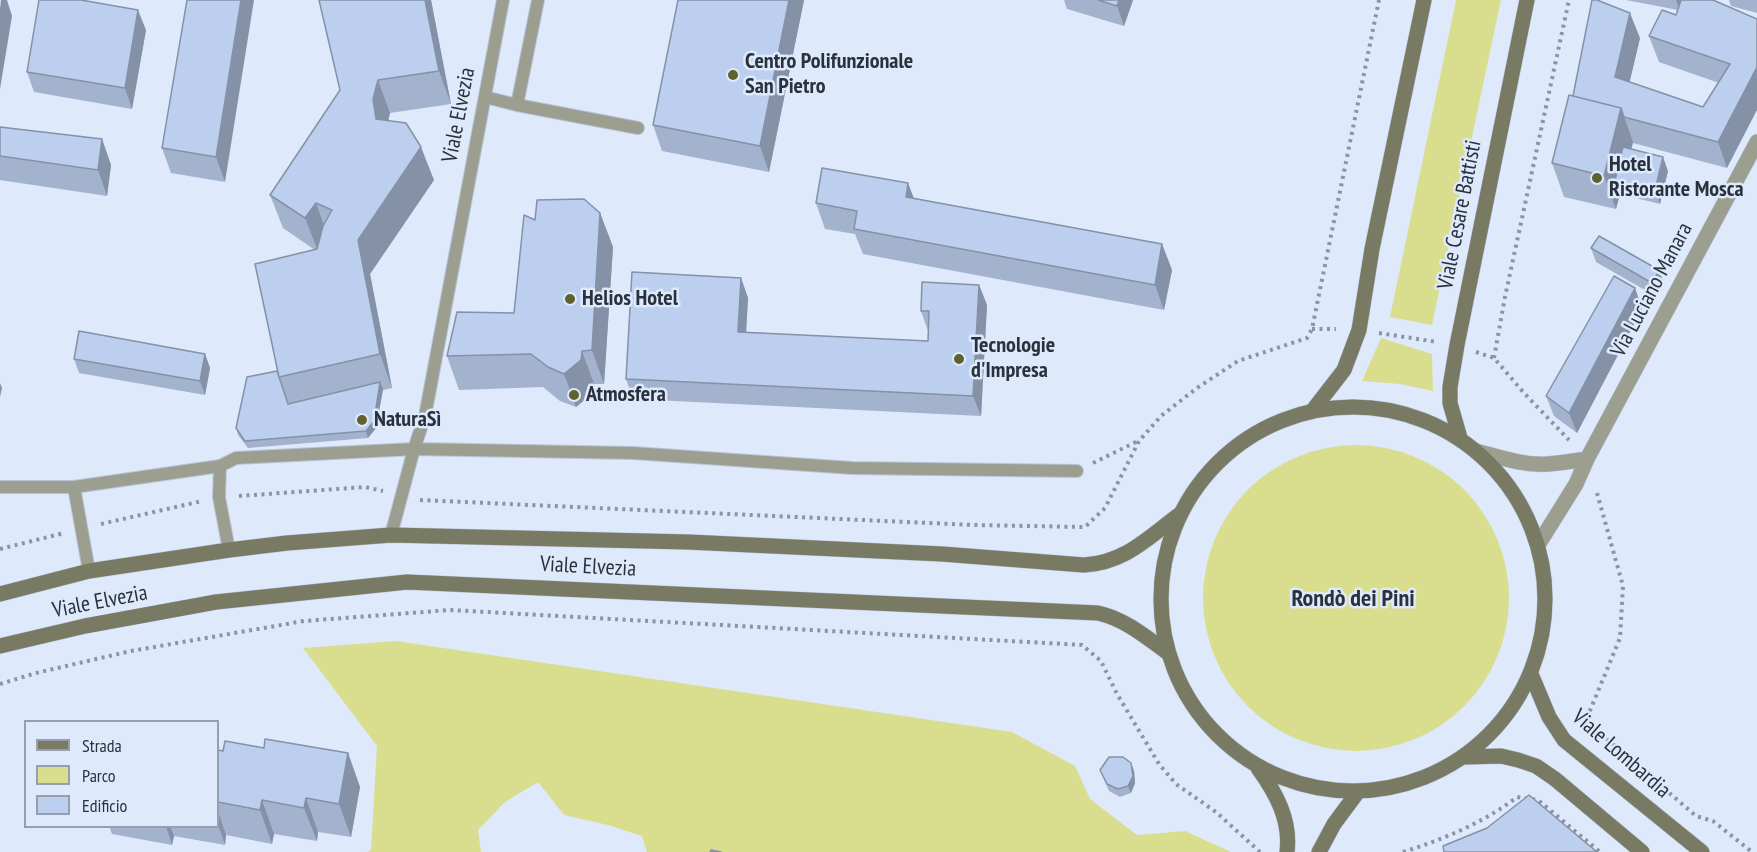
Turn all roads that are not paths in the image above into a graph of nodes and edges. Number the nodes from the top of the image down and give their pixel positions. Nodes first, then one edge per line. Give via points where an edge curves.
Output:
1 (503, 0) edge
2 (538, 0) edge
3 (1424, 0) edge
4 (1527, 0) edge
5 (485, 97) junction
6 (517, 105) junction
7 (638, 128) dead end
8 (1757, 142) edge
9 (1313, 410) junction
10 (1460, 438) junction
11 (414, 449) junction
12 (1476, 451) junction
13 (1587, 459) junction
14 (220, 466) junction
15 (1077, 471) road end
16 (74, 487) junction
17 (0, 488) edge
18 (1180, 514) junction
19 (391, 535) junction
20 (1538, 545) junction
21 (229, 550) junction
22 (89, 572) junction
23 (0, 594) edge
24 (0, 646) edge
25 (1168, 653) junction
26 (1531, 674) junction
27 (1465, 757) junction
28 (1258, 768) junction
29 (1357, 793) junction
30 (1287, 852) edge
31 (1319, 852) edge
32 (1642, 852) edge
33 (1702, 852) edge

1 - 5 lane, Viale Elvezia
2 - 6 lane
3 - 9 main road via 1359,330 1344,370
4 - 10 main road, Viale Cesare Battisti via 1450,387 1450,403
5 - 6 lane
5 - 11 lane, Viale Elvezia via 425,416
6 - 7 lane
8 - 13 street, Via Luciano Manara
9 - 10 main road via 1364,406 1414,416
9 - 18 main road via 1276,423 1242,442 1207,474
10 - 12 main road
11 - 14 lane via 236,458
11 - 15 lane via 633,453 852,468
11 - 19 lane, Viale Elvezia
12 - 13 street via 1531,463
12 - 20 main road via 1515,493
13 - 20 street, Via Luciano Manara
14 - 16 lane
14 - 21 lane via 219,497
16 - 17 lane
16 - 22 lane
18 - 19 main road, Viale Elvezia via 1124,555 1084,565 700,542
18 - 25 main road via 1161,582 1161,617
19 - 21 main road, Viale Elvezia
20 - 26 main road via 1545,588 1543,632
21 - 22 main road, Viale Elvezia
22 - 23 main road, Viale Elvezia
24 - 25 main road, Viale Elvezia via 216,602 407,582 1098,613 1129,625
25 - 28 main road via 1181,687 1201,719 1227,746
26 - 27 main road via 1503,720
26 - 33 main road, Viale Lombardia via 1549,717 1564,740
27 - 29 main road via 1404,786
27 - 32 main road via 1501,756 1536,766
28 - 29 main road via 1306,787
28 - 30 main road via 1279,801 1287,832
29 - 31 main road

